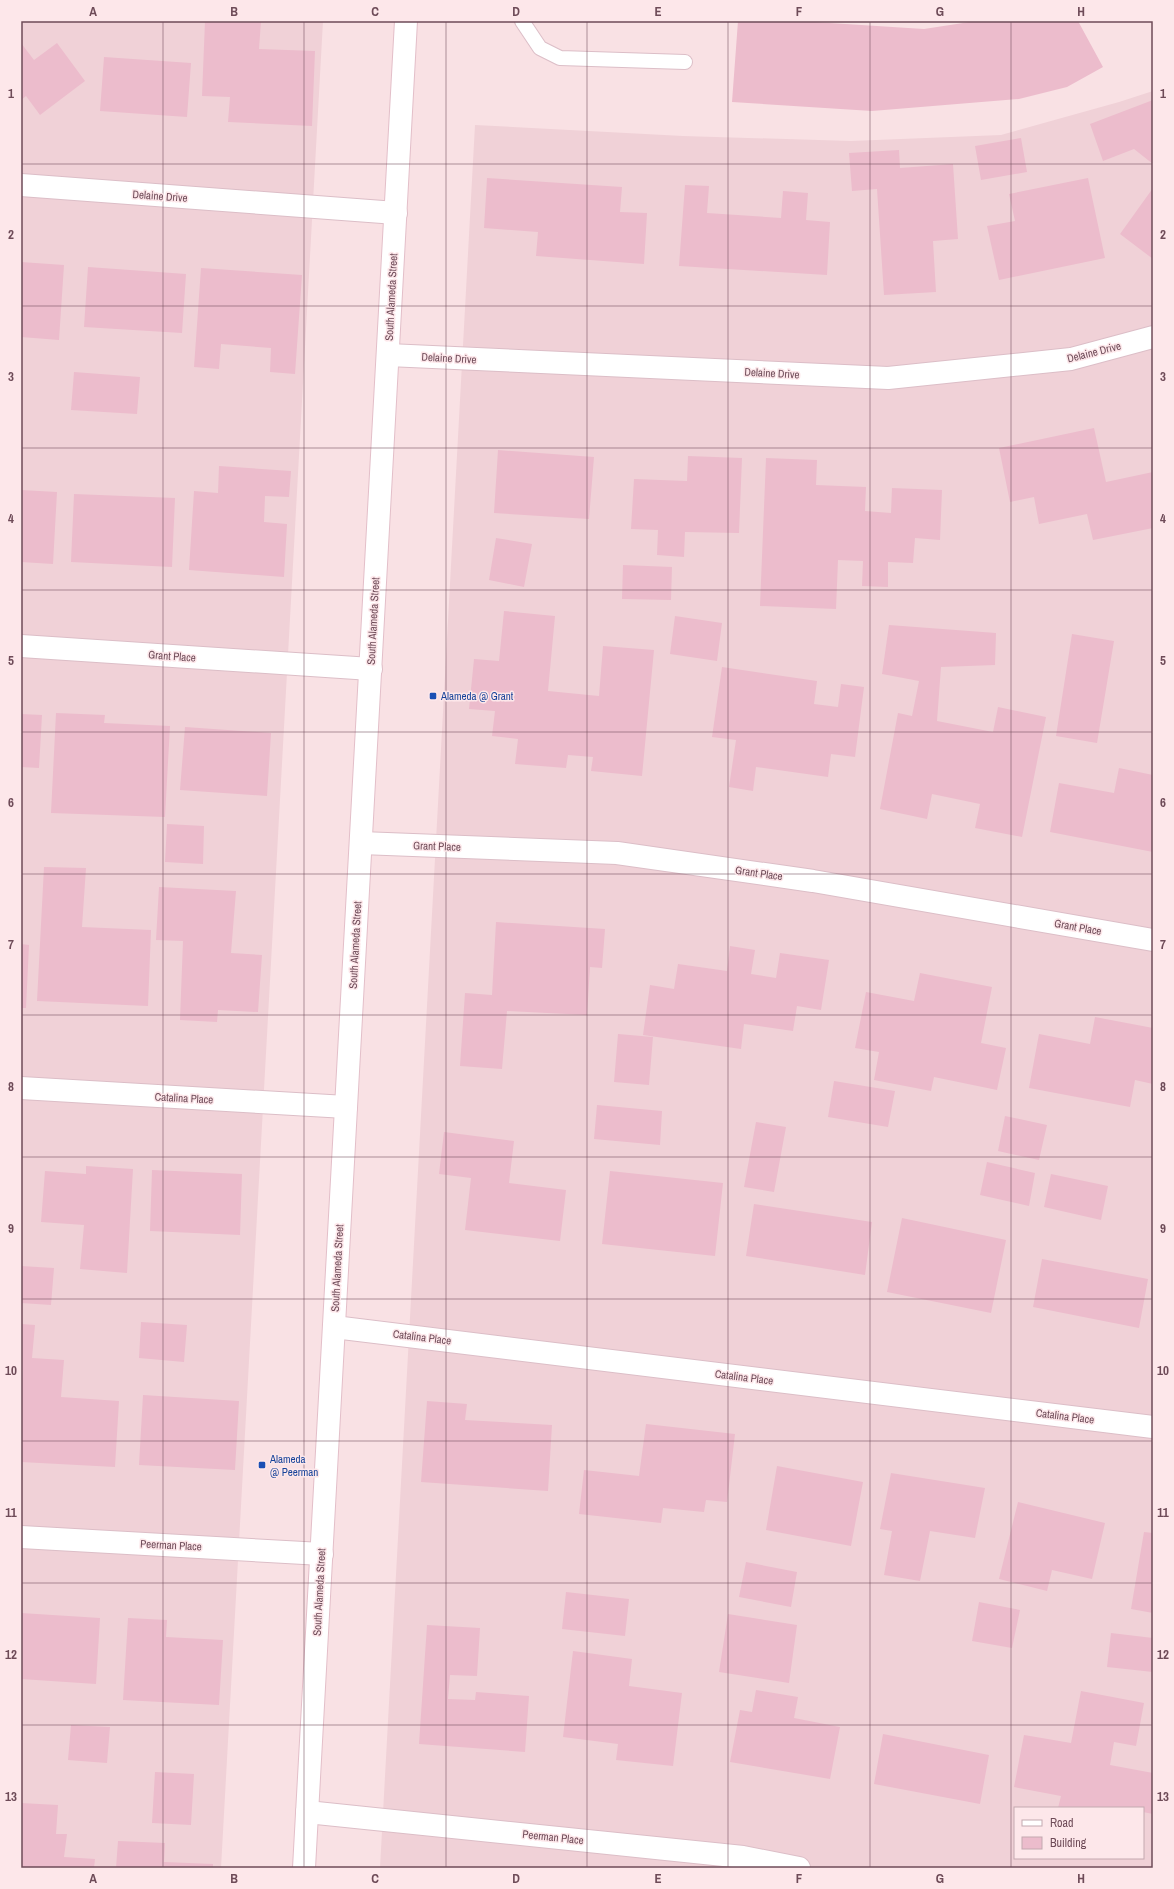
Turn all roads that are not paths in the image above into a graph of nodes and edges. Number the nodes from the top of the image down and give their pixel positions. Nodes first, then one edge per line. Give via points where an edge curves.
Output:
1 (406, 21) edge
2 (522, 21) edge
3 (685, 62) dead end
4 (21, 185) edge
5 (396, 213) junction
6 (1153, 337) edge
7 (388, 355) junction
8 (21, 646) edge
9 (370, 669) junction
10 (361, 843) junction
11 (1153, 940) edge
12 (21, 1088) edge
13 (346, 1107) junction
14 (334, 1326) junction
15 (1153, 1427) edge
16 (21, 1537) edge
17 (322, 1554) junction
18 (307, 1812) junction
19 (304, 1868) edge
20 (799, 1868) edge

1 - 5 street, South Alameda Street
2 - 3 lane via 540,48 560,58
4 - 5 street, Delaine Drive
5 - 7 street, South Alameda Street
6 - 7 street, Delaine Drive via 1071,359 888,378
7 - 9 street, South Alameda Street
8 - 9 street, Grant Place
9 - 10 street, South Alameda Street
10 - 11 street, Grant Place via 617,853 813,880
10 - 13 street, South Alameda Street
12 - 13 street, Catalina Place
13 - 14 street, South Alameda Street
14 - 15 street, Catalina Place
14 - 17 street, South Alameda Street
16 - 17 street, Peerman Place
17 - 18 street, South Alameda Street
18 - 19 street, South Alameda Street
18 - 20 street, Peerman Place via 743,1856

